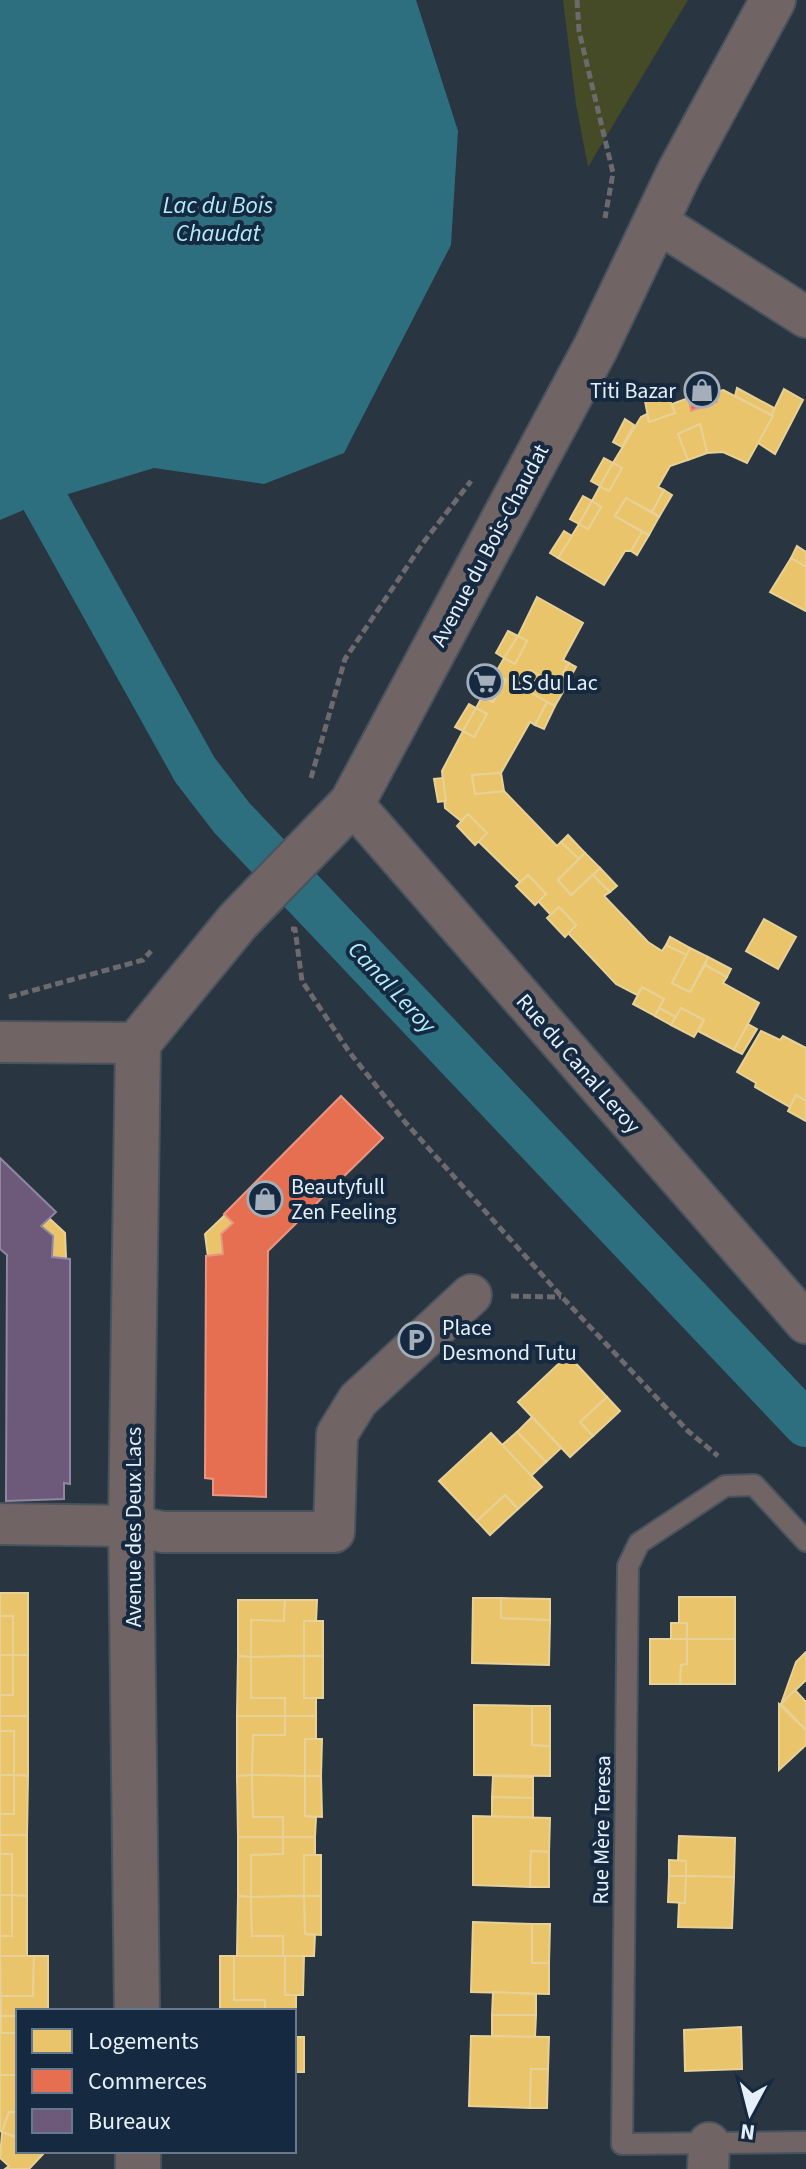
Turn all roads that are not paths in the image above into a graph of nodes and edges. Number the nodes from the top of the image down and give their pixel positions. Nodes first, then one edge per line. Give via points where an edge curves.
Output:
1 (773, 0) edge
2 (657, 222) junction
3 (806, 317) edge
4 (352, 803) junction
5 (0, 1042) edge
6 (138, 1043) junction
7 (471, 1295) dead end
8 (806, 1323) edge
9 (0, 1524) edge
10 (131, 1526) junction
11 (806, 1541) edge
12 (137, 2009) edge
13 (806, 2142) edge
14 (709, 2156) edge

1 - 2 street, Avenue du Bois-Chaudat
2 - 3 street
2 - 4 street, Avenue du Bois-Chaudat via 596,347
4 - 6 street, Avenue du Bois-Chaudat via 238,921
4 - 8 street, Rue du Canal Leroy
5 - 6 street
6 - 10 street, Avenue des Deux Lacs
7 - 10 street via 358,1400 337,1434 334,1532 163,1532
9 - 10 street
10 - 12 street, Avenue des Deux Lacs
11 - 14 lane, Rue Mère Teresa via 754,1485 725,1486 639,1543 628,1566 622,2144
13 - 14 lane, Rue Mère Teresa

